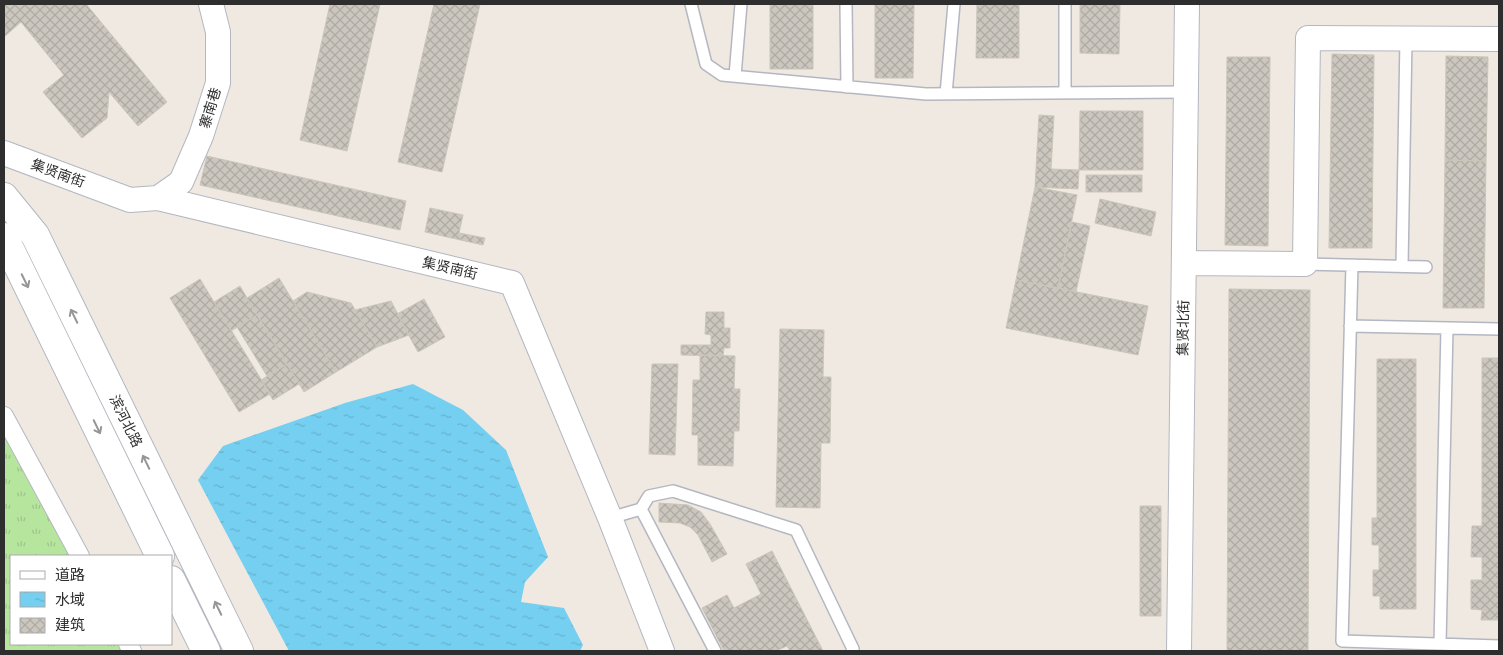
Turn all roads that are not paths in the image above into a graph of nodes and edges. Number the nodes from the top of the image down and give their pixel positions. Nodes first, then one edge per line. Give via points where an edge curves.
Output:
1 (211, 4) edge
2 (691, 4) edge
3 (741, 4) edge
4 (846, 4) edge
5 (954, 4) edge
6 (1065, 4) edge
7 (1187, 4) edge
8 (1406, 38) junction
9 (1499, 39) edge
10 (735, 76) junction
11 (847, 87) junction
12 (1186, 92) junction
13 (1065, 93) junction
14 (946, 94) junction
15 (4, 153) edge
16 (4, 197) edge
17 (158, 198) junction
18 (4, 238) edge
19 (1184, 263) junction
20 (1305, 264) junction
21 (1352, 265) junction
22 (1402, 266) junction
23 (1426, 267) dead end
24 (1350, 326) junction
25 (1447, 328) junction
26 (1499, 329) edge
27 (4, 416) edge
28 (641, 509) junction
29 (610, 518) junction
30 (79, 555) edge
31 (160, 555) edge
32 (172, 582) edge
33 (1440, 644) junction
34 (1499, 646) edge
35 (206, 651) edge
36 (239, 651) edge
37 (662, 651) edge
38 (715, 651) edge
39 (852, 651) edge
40 (1179, 651) edge

1 - 17 street, 寨南巷 via 218,32 218,83 201,136 181,182
2 - 10 lane via 706,64 722,75
3 - 10 lane
4 - 11 lane
5 - 14 lane
6 - 13 lane
7 - 12 street, 集贤北街
8 - 9 street
8 - 20 street via 1308,38
8 - 22 lane
10 - 11 lane
11 - 14 lane
12 - 13 lane
12 - 19 street, 集贤北街
13 - 14 lane
15 - 17 street, 集贤南街 via 130,200
36 -> 16 main road, 滨河北路 via 35,235
17 - 29 street, 集贤南街 via 512,282
18 -> 31 main road
19 - 20 street
19 - 40 street, 集贤北街
20 - 21 lane
21 - 22 lane
21 - 24 lane
22 - 23 lane
24 - 25 lane
24 - 33 lane via 1342,641
25 - 26 lane
25 - 33 lane
27 - 30 street
28 - 29 lane
28 - 38 lane
28 - 39 lane via 649,496 673,491 796,530
29 - 37 street, 集贤南街
32 - 35 main road
33 - 34 lane

